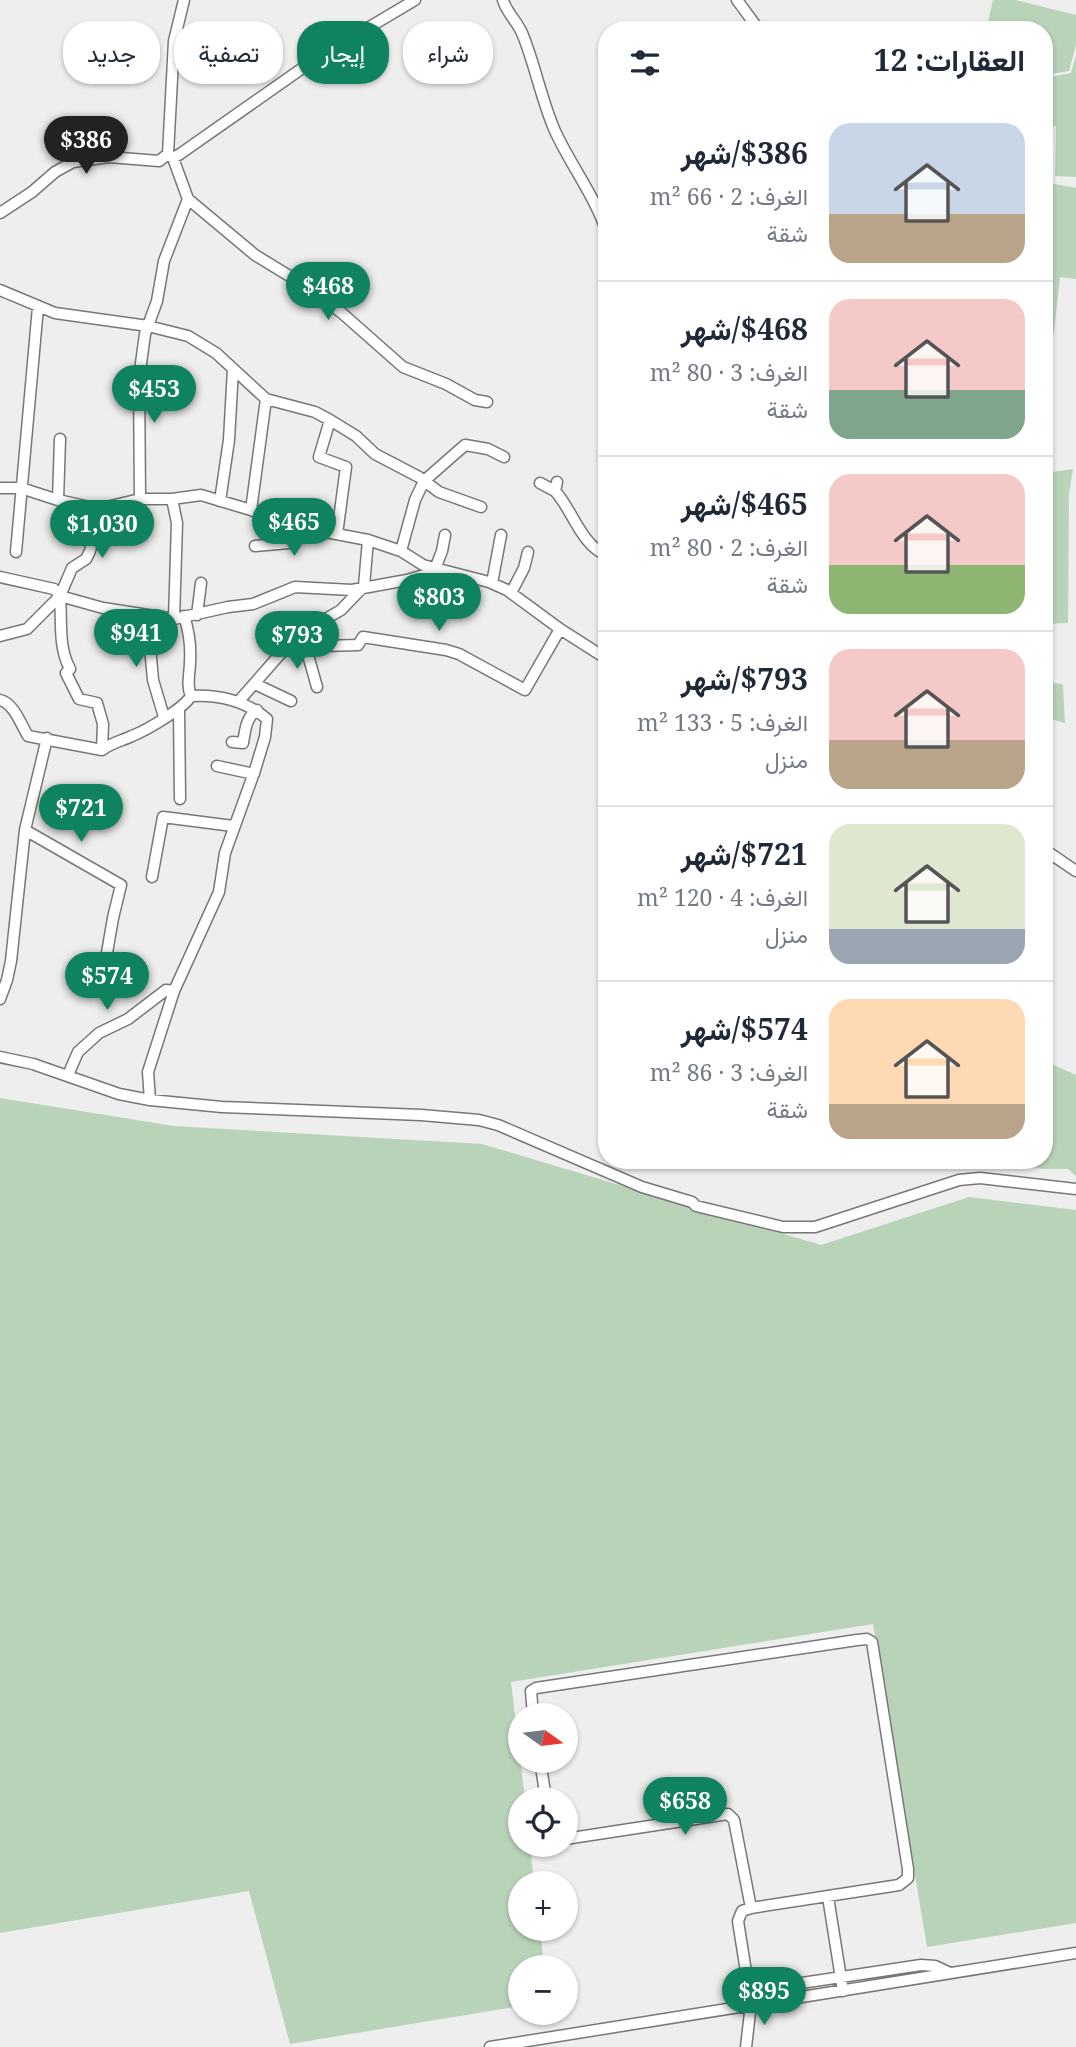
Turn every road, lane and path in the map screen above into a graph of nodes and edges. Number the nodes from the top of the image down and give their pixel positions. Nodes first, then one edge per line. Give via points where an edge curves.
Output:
1 (184, 0) edge
2 (415, 0) edge
3 (503, 0) edge
4 (737, 0) edge
5 (752, 21) edge
6 (171, 156) junction
7 (188, 199) junction
8 (598, 208) edge
9 (0, 213) edge
10 (0, 290) edge
11 (38, 307) junction
12 (148, 326) junction
13 (233, 369) junction
14 (266, 399) junction
15 (487, 402) dead end
16 (330, 420) junction
17 (60, 439) dead end
18 (504, 457) dead end
19 (424, 481) junction
20 (540, 483) dead end
21 (0, 488) edge
22 (21, 488) junction
23 (140, 499) junction
24 (172, 499) junction
25 (58, 500) junction
26 (220, 500) junction
27 (481, 507) dead end
28 (98, 509) junction
29 (251, 510) junction
30 (289, 525) junction
31 (337, 534) junction
32 (445, 535) dead end
33 (501, 535) dead end
34 (368, 540) junction
35 (255, 546) dead end
36 (598, 550) edge
37 (401, 551) junction
38 (16, 552) dead end
39 (528, 552) dead end
40 (437, 570) junction
41 (0, 577) edge
42 (201, 583) dead end
43 (492, 583) junction
44 (364, 586) junction
45 (511, 593) junction
46 (60, 596) junction
47 (147, 615) junction
48 (197, 615) junction
49 (179, 618) junction
50 (560, 629) junction
51 (0, 636) edge
52 (301, 646) junction
53 (598, 653) edge
54 (255, 684) junction
55 (317, 687) dead end
56 (191, 696) junction
57 (0, 701) edge
58 (291, 701) dead end
59 (238, 702) junction
60 (179, 710) junction
61 (257, 710) junction
62 (164, 717) junction
63 (47, 738) junction
64 (232, 742) dead end
65 (102, 750) junction
66 (218, 766) dead end
67 (254, 774) junction
68 (180, 799) dead end
69 (233, 826) junction
70 (25, 830) junction
71 (1053, 856) edge
72 (1076, 872) edge
73 (152, 877) dead end
74 (104, 970) dead end
75 (174, 991) junction
76 (0, 999) edge
77 (0, 1057) edge
78 (68, 1075) junction
79 (150, 1100) junction
80 (598, 1168) edge
81 (600, 1169) edge
82 (1076, 1189) edge
83 (531, 1703) edge
84 (578, 1837) edge
85 (828, 1897) junction
86 (751, 1908) junction
87 (1076, 1953) edge
88 (950, 1973) junction
89 (841, 1976) junction
90 (843, 1991) junction
91 (751, 2004) junction
92 (490, 2047) edge
93 (746, 2047) edge

1 - 6 street via 174,40
2 - 6 street via 314,60
3 - 8 street via 521,31 556,134
4 - 5 street
6 - 7 street
6 - 9 street via 73,162
7 - 12 street via 164,261
7 - 15 street via 237,242 314,291 403,367
10 - 11 street
11 - 12 street
11 - 22 street
12 - 13 street via 188,336
12 - 23 street via 139,378
13 - 14 street
13 - 26 street
14 - 16 street
14 - 29 street
16 - 19 street
16 - 31 street via 318,457 346,467
17 - 25 street
18 - 19 street via 465,445
19 - 27 street via 439,492
19 - 37 street
20 - 36 street via 556,487 581,532
21 - 22 street
22 - 25 street
22 - 38 street
23 - 24 street
23 - 28 street
24 - 26 street via 201,495
24 - 49 street via 177,523
25 - 28 street
26 - 29 street
28 - 46 street via 90,551 72,569
29 - 30 street
30 - 31 street
30 - 35 street via 289,543
31 - 34 street
32 - 40 street
33 - 43 street
34 - 37 street
34 - 44 street
37 - 40 street
39 - 45 street
40 - 43 street
40 - 44 street
41 - 46 street via 54,589
42 - 48 street
43 - 45 street
44 - 48 street via 352,590 295,587 253,604
44 - 52 street via 341,610 300,634
45 - 50 street
46 - 47 street
46 - 51 street via 27,629
46 - 65 street via 61,646 70,669 67,678 79,699 97,703 103,723
47 - 49 street
47 - 62 street via 153,680
48 - 49 street
49 - 56 street via 189,638 187,689
50 - 52 street via 525,690 446,650 363,637 358,645 314,650
50 - 53 street
52 - 54 street via 282,652
52 - 55 street
54 - 58 street
54 - 59 street
56 - 59 street
56 - 60 street
57 - 63 street via 13,708 28,736
59 - 61 street
60 - 62 street
60 - 68 street
61 - 64 street via 251,714 243,743
61 - 67 street via 267,719
62 - 65 street
63 - 65 street
63 - 70 street
66 - 67 street
67 - 69 street
69 - 73 street via 163,817
69 - 75 street via 219,892
70 - 74 street via 121,885
70 - 76 street via 11,961
71 - 72 street
75 - 78 street via 166,990 99,1034 78,1052
75 - 79 street via 148,1072
77 - 78 street
78 - 79 street
79 - 80 street via 479,1120
81 - 82 street via 696,1206 791,1228 815,1227 959,1180
83 - 85 street via 531,1691 536,1688 857,1640 872,1642 908,1878 900,1885
84 - 86 street via 728,1814 734,1820
85 - 86 street
85 - 89 street
86 - 89 street via 738,1918 749,1991
87 - 88 street
88 - 89 street via 921,1965
88 - 90 street
89 - 90 street
90 - 91 street
91 - 92 street
91 - 93 street

